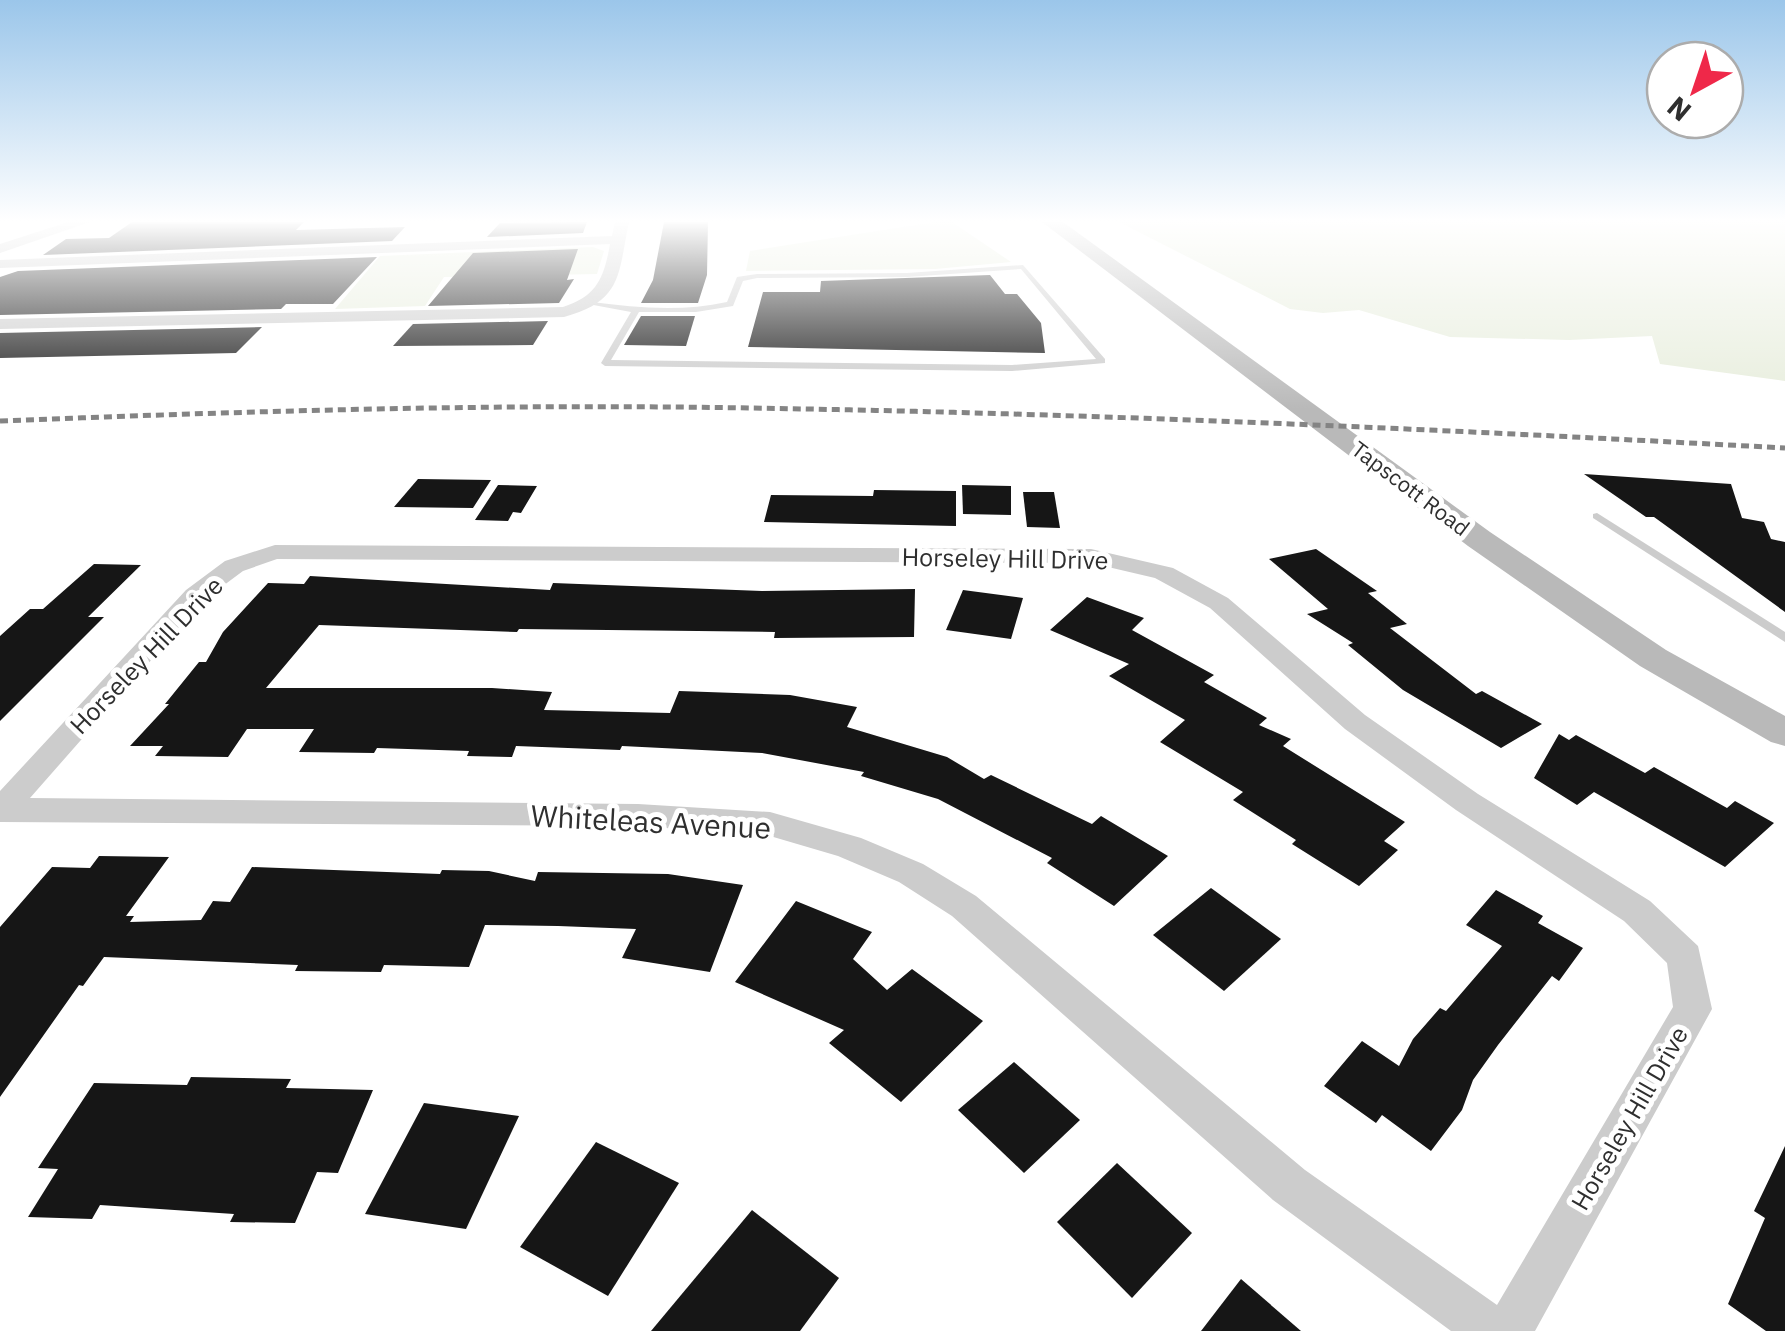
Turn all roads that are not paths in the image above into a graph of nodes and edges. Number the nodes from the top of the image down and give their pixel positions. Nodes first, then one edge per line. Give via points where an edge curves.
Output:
1 (610, 284) edge
2 (738, 284) edge
3 (1037, 284) edge
4 (1135, 284) edge
5 (592, 304) junction
6 (636, 310) junction
7 (0, 324) edge
8 (1596, 516) dead end
9 (1785, 638) edge
10 (1785, 733) edge
11 (1, 810) edge
12 (1492, 1331) edge
13 (1509, 1331) edge

1 - 5 street
2 - 6 lane via 730,304 711,309
3 - 6 lane via 1102,361 1012,368 606,363
4 - 10 street, Tapscott Road via 1479,539 1653,658
5 - 6 lane
5 - 7 street via 564,312
8 - 9 lane
11 - 12 street, Whiteleas Avenue via 638,814 770,824 849,846 964,906 1290,1185
11 - 13 street, Horseley Hill Drive via 196,595 234,566 276,552 1090,556 1164,572 1219,603 1355,722 1451,791 1637,911 1685,957 1693,1009

